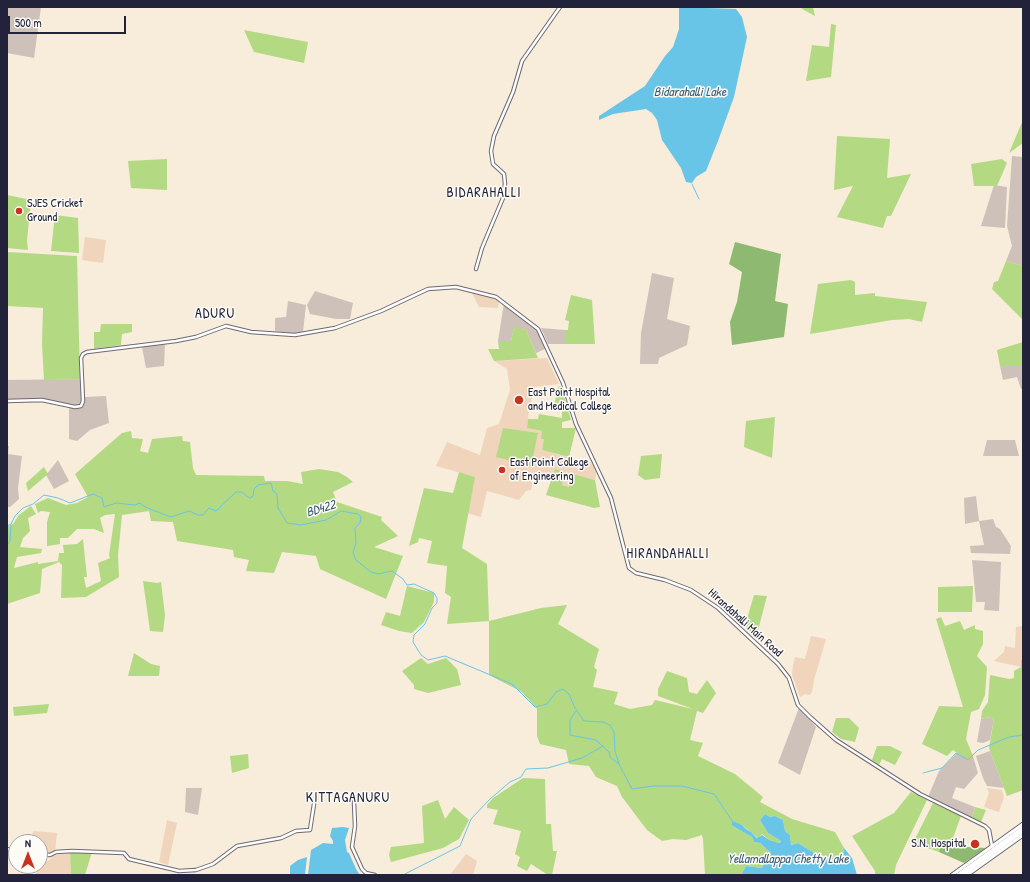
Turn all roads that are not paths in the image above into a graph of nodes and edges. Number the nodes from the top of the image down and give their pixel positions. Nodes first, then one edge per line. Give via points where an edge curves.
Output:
1 (560, 7) edge
2 (476, 269) dead end
3 (7, 401) edge
4 (354, 802) dead end
5 (314, 804) dead end
6 (1023, 824) edge
7 (1023, 828) edge
8 (1023, 831) edge
9 (1023, 835) edge
10 (992, 846) junction
11 (48, 855) edge
12 (375, 875) edge
13 (952, 875) edge
14 (958, 875) edge
15 (962, 875) edge
16 (968, 875) edge

1 - 2 main road via 522,61 513,92 494,136 494,164 504,174 505,184 503,198
3 - 10 main road, Hirandahalli Main Road via 45,400 81,406 83,401 80,358 87,352 196,337 226,326 294,335 335,328 428,289 448,286 496,296 538,329 563,383 576,424 611,498 629,568 636,573 691,590 718,608 778,664 789,678 798,705 836,740 920,794 985,826 989,830
4 - 12 main road via 355,826 352,847 362,869
5 - 11 main road via 310,830 296,831 281,838 237,846 212,864 196,870 179,871 129,859 124,853 56,852
6 - 10 main road
7 - 14 highway
8 - 15 highway
9 - 16 main road
10 - 13 main road

